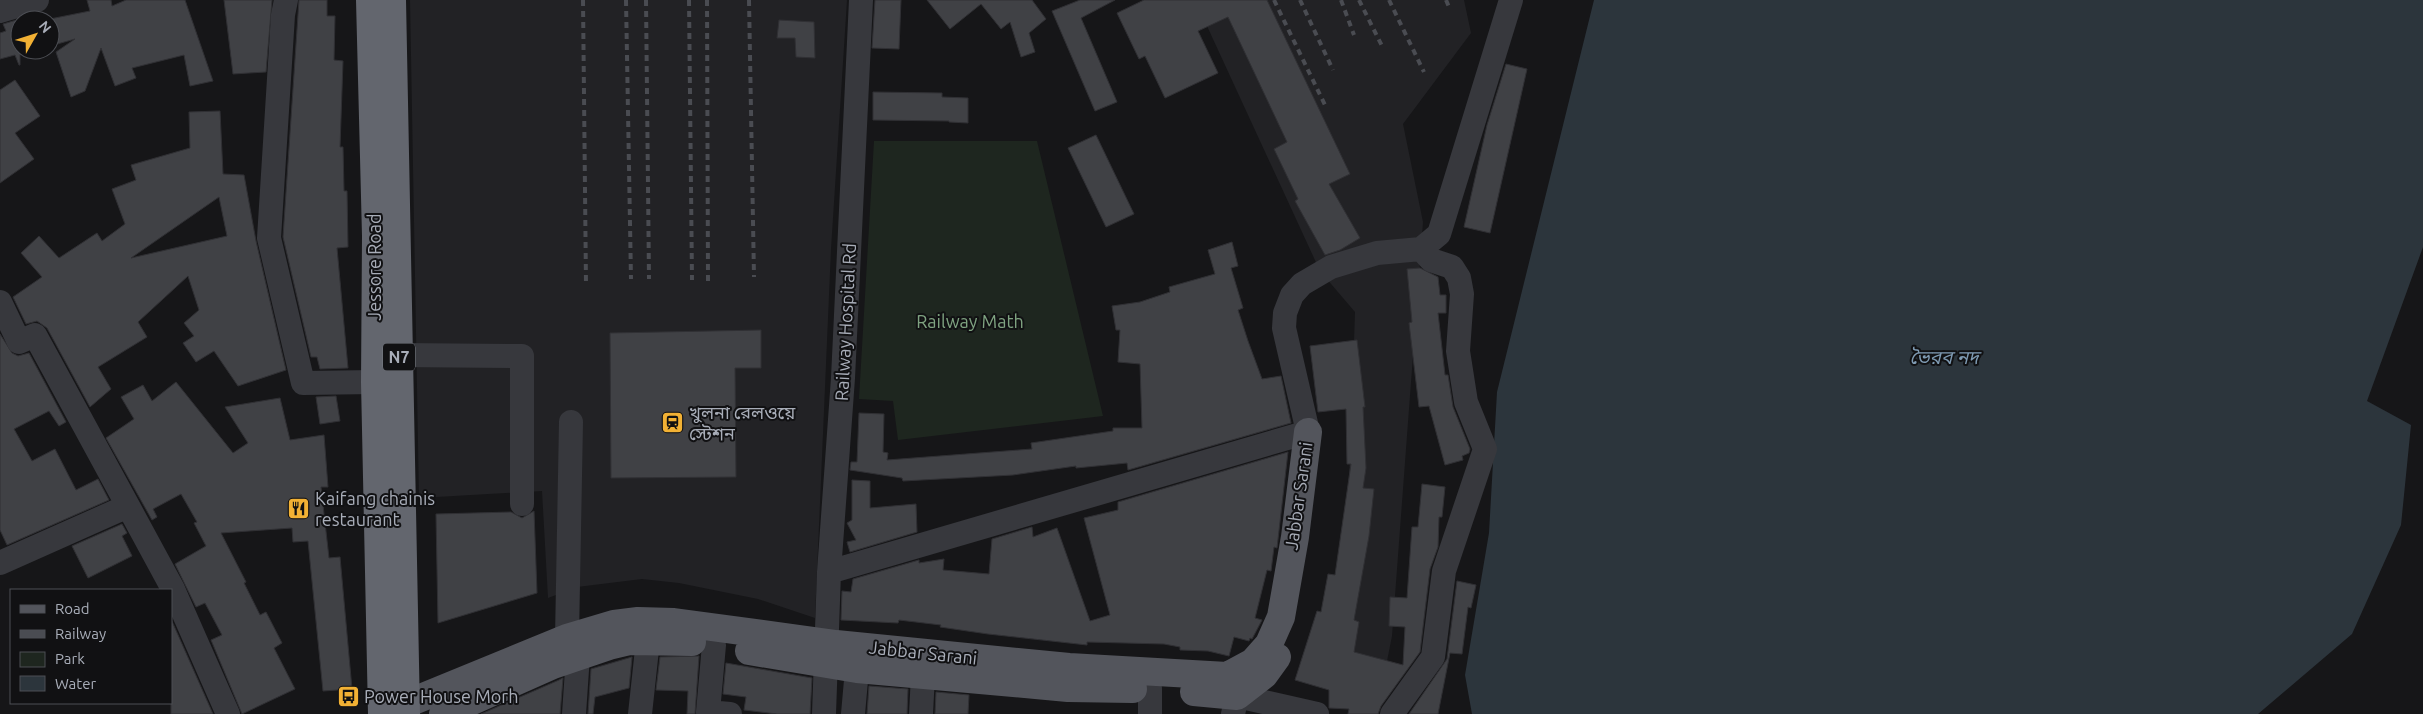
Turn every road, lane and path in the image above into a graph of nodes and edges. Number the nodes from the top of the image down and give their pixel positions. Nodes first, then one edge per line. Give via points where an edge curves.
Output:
1 (286, 0) edge
2 (370, 0) edge
3 (392, 0) edge
4 (861, 0) edge
5 (1511, 0) edge
6 (1421, 249) junction
7 (0, 302) edge
8 (399, 355) junction
9 (375, 382) junction
10 (570, 422) dead end
11 (1308, 432) junction
12 (522, 504) dead end
13 (128, 506) junction
14 (0, 563) edge
15 (830, 572) junction
16 (648, 640) junction
17 (714, 645) junction
18 (572, 646) junction
19 (827, 654) junction
20 (857, 669) junction
21 (923, 675) junction
22 (1150, 702) edge
23 (1235, 705) edge
24 (398, 711) edge
25 (228, 714) edge
26 (443, 714) edge
27 (574, 714) edge
28 (640, 714) edge
29 (730, 714) edge
30 (824, 714) edge
31 (854, 714) edge
32 (922, 714) edge
33 (1317, 714) edge
34 (1392, 714) edge

1 - 9 street via 269,238 303,384
2 - 9 highway, Jessore Road / N7 via 376,236
3 - 8 highway, N7
4 - 15 street, Railway Hospital Rd
5 - 6 street via 1439,234
6 - 11 street via 1377,253 1331,267 1302,284 1292,296 1285,313 1284,328
6 - 34 street via 1431,260 1452,268 1459,278 1462,294 1458,352 1466,402 1485,449 1444,571 1433,657
7 - 13 street via 19,342 35,335
8 - 12 street via 522,356
8 - 24 highway, N7
9 - 24 highway, Jessore Road / N7
10 - 18 street
11 - 15 street
11 - 19 main road, Jabbar Sarani via 1295,536 1280,616 1269,644 1253,662 1227,676
11 - 23 main road, Jabbar Sarani via 1315,489 1312,539 1303,582 1280,653
13 - 14 street
13 - 25 street via 173,589
15 - 19 street, Railway Hospital Rd
16 - 17 main road, Jabbar Sarani
16 - 18 main road, Jabbar Sarani
16 - 28 street
17 - 19 main road, Jabbar Sarani
17 - 29 street via 708,712
18 - 19 main road, Jabbar Sarani via 614,624 674,622
18 - 24 main road, Jabbar Sarani
18 - 26 main road, Jabbar Sarani
18 - 27 street
19 - 20 main road, Jabbar Sarani
19 - 30 street, Railway Hospital Rd
20 - 21 main road, Jabbar Sarani
20 - 31 street
21 - 22 main road, Jabbar Sarani via 1068,688
21 - 32 street
22 - 23 main road, Jabbar Sarani
23 - 33 street

